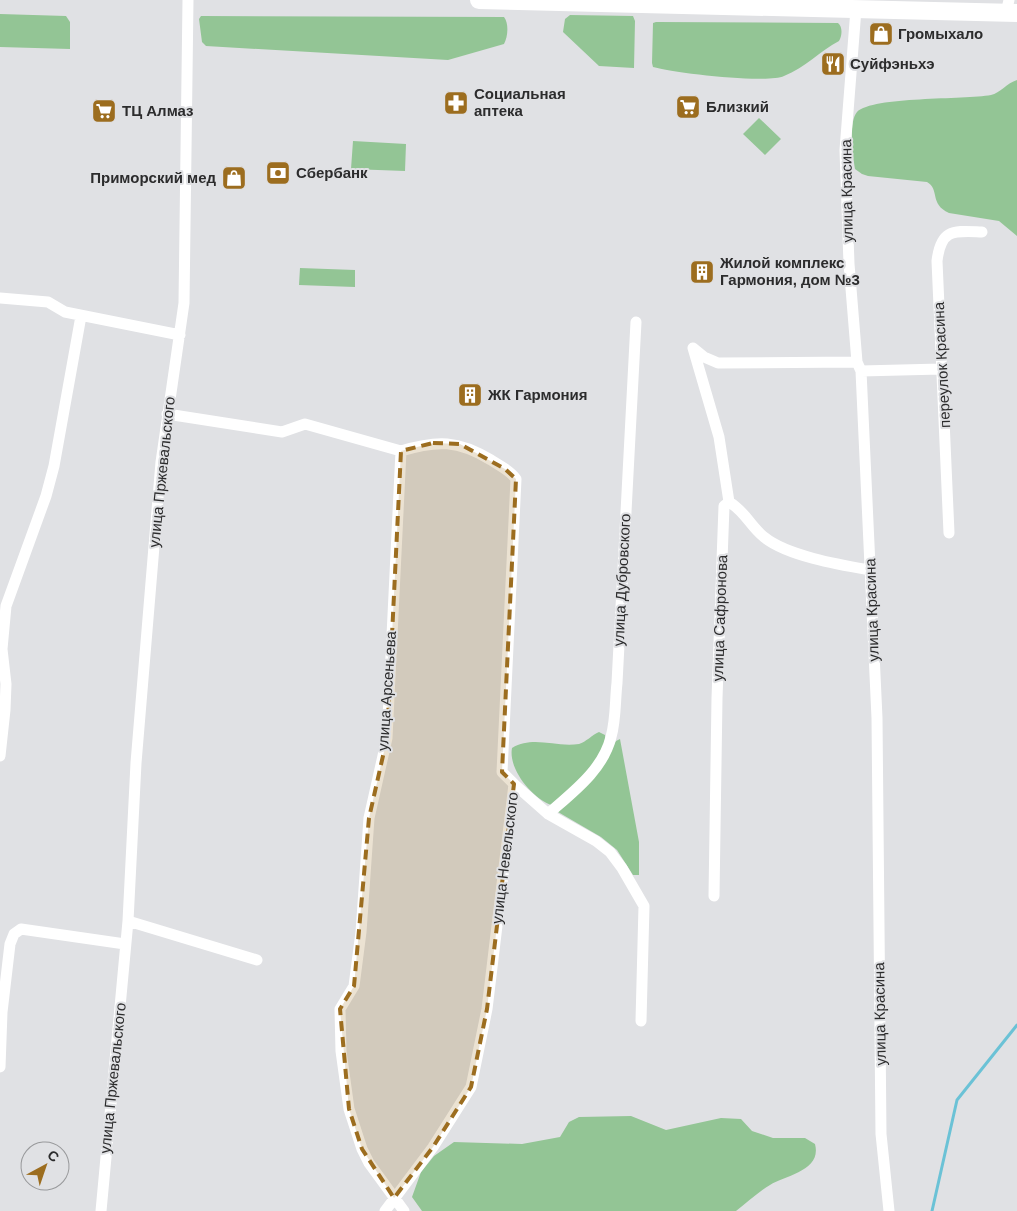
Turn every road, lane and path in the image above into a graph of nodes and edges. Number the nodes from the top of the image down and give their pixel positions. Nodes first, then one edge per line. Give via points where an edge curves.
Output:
1 (188, 0) edge
2 (479, 0) edge
3 (539, 1) edge
4 (1010, 8) edge
5 (856, 9) junction
6 (982, 232) dead end
7 (0, 298) edge
8 (80, 316) junction
9 (636, 322) dead end
10 (180, 335) junction
11 (859, 367) junction
12 (942, 369) junction
13 (167, 414) junction
14 (401, 451) junction
15 (729, 502) junction
16 (949, 533) dead end
17 (870, 570) junction
18 (0, 756) edge
19 (514, 784) junction
20 (548, 814) junction
21 (714, 896) dead end
22 (128, 921) junction
23 (125, 944) junction
24 (257, 960) dead end
25 (641, 1021) dead end
26 (0, 1067) edge
27 (394, 1198) junction
28 (100, 1211) edge
29 (385, 1211) edge
30 (404, 1211) edge
31 (889, 1211) edge

1 - 10 street, улица Пржевальского via 186,268
2 - 3 main road
3 - 5 main road
4 - 5 main road
5 - 11 street, улица Красина via 845,150 849,264
6 - 12 street, переулок Красина via 954,231 944,238 939,247
7 - 8 street via 48,302
8 - 10 street
8 - 18 street via 54,466 6,606 2,649 5,710
9 - 20 street, улица Дубровского via 612,736 604,757 579,787
10 - 13 street, улица Пржевальского
11 - 12 street
11 - 15 street, улица Сафронова via 718,362 692,348 719,437
11 - 17 street, улица Красина
12 - 16 street, переулок Красина
13 - 14 street via 282,432 305,424
13 - 22 street, улица Пржевальского via 136,763
14 - 19 street, улица Невельского via 433,443 460,444 506,469 516,479 502,772
14 - 27 street, улица Арсеньева via 387,738 370,818 354,986 340,1009 348,1109 362,1148
15 - 17 street via 744,512 763,536 777,545 833,564
15 - 21 street, улица Сафронова via 724,506
17 - 31 street, улица Красина via 877,718 881,1134
19 - 20 street
19 - 27 street, улица Невельского via 488,1009 471,1087 443,1132
20 - 25 street via 610,852 644,906
22 - 23 street, улица Пржевальского
22 - 24 street
23 - 26 street via 21,929 14,934 2,1012
23 - 28 street, улица Пржевальского
27 - 29 street
27 - 30 street

